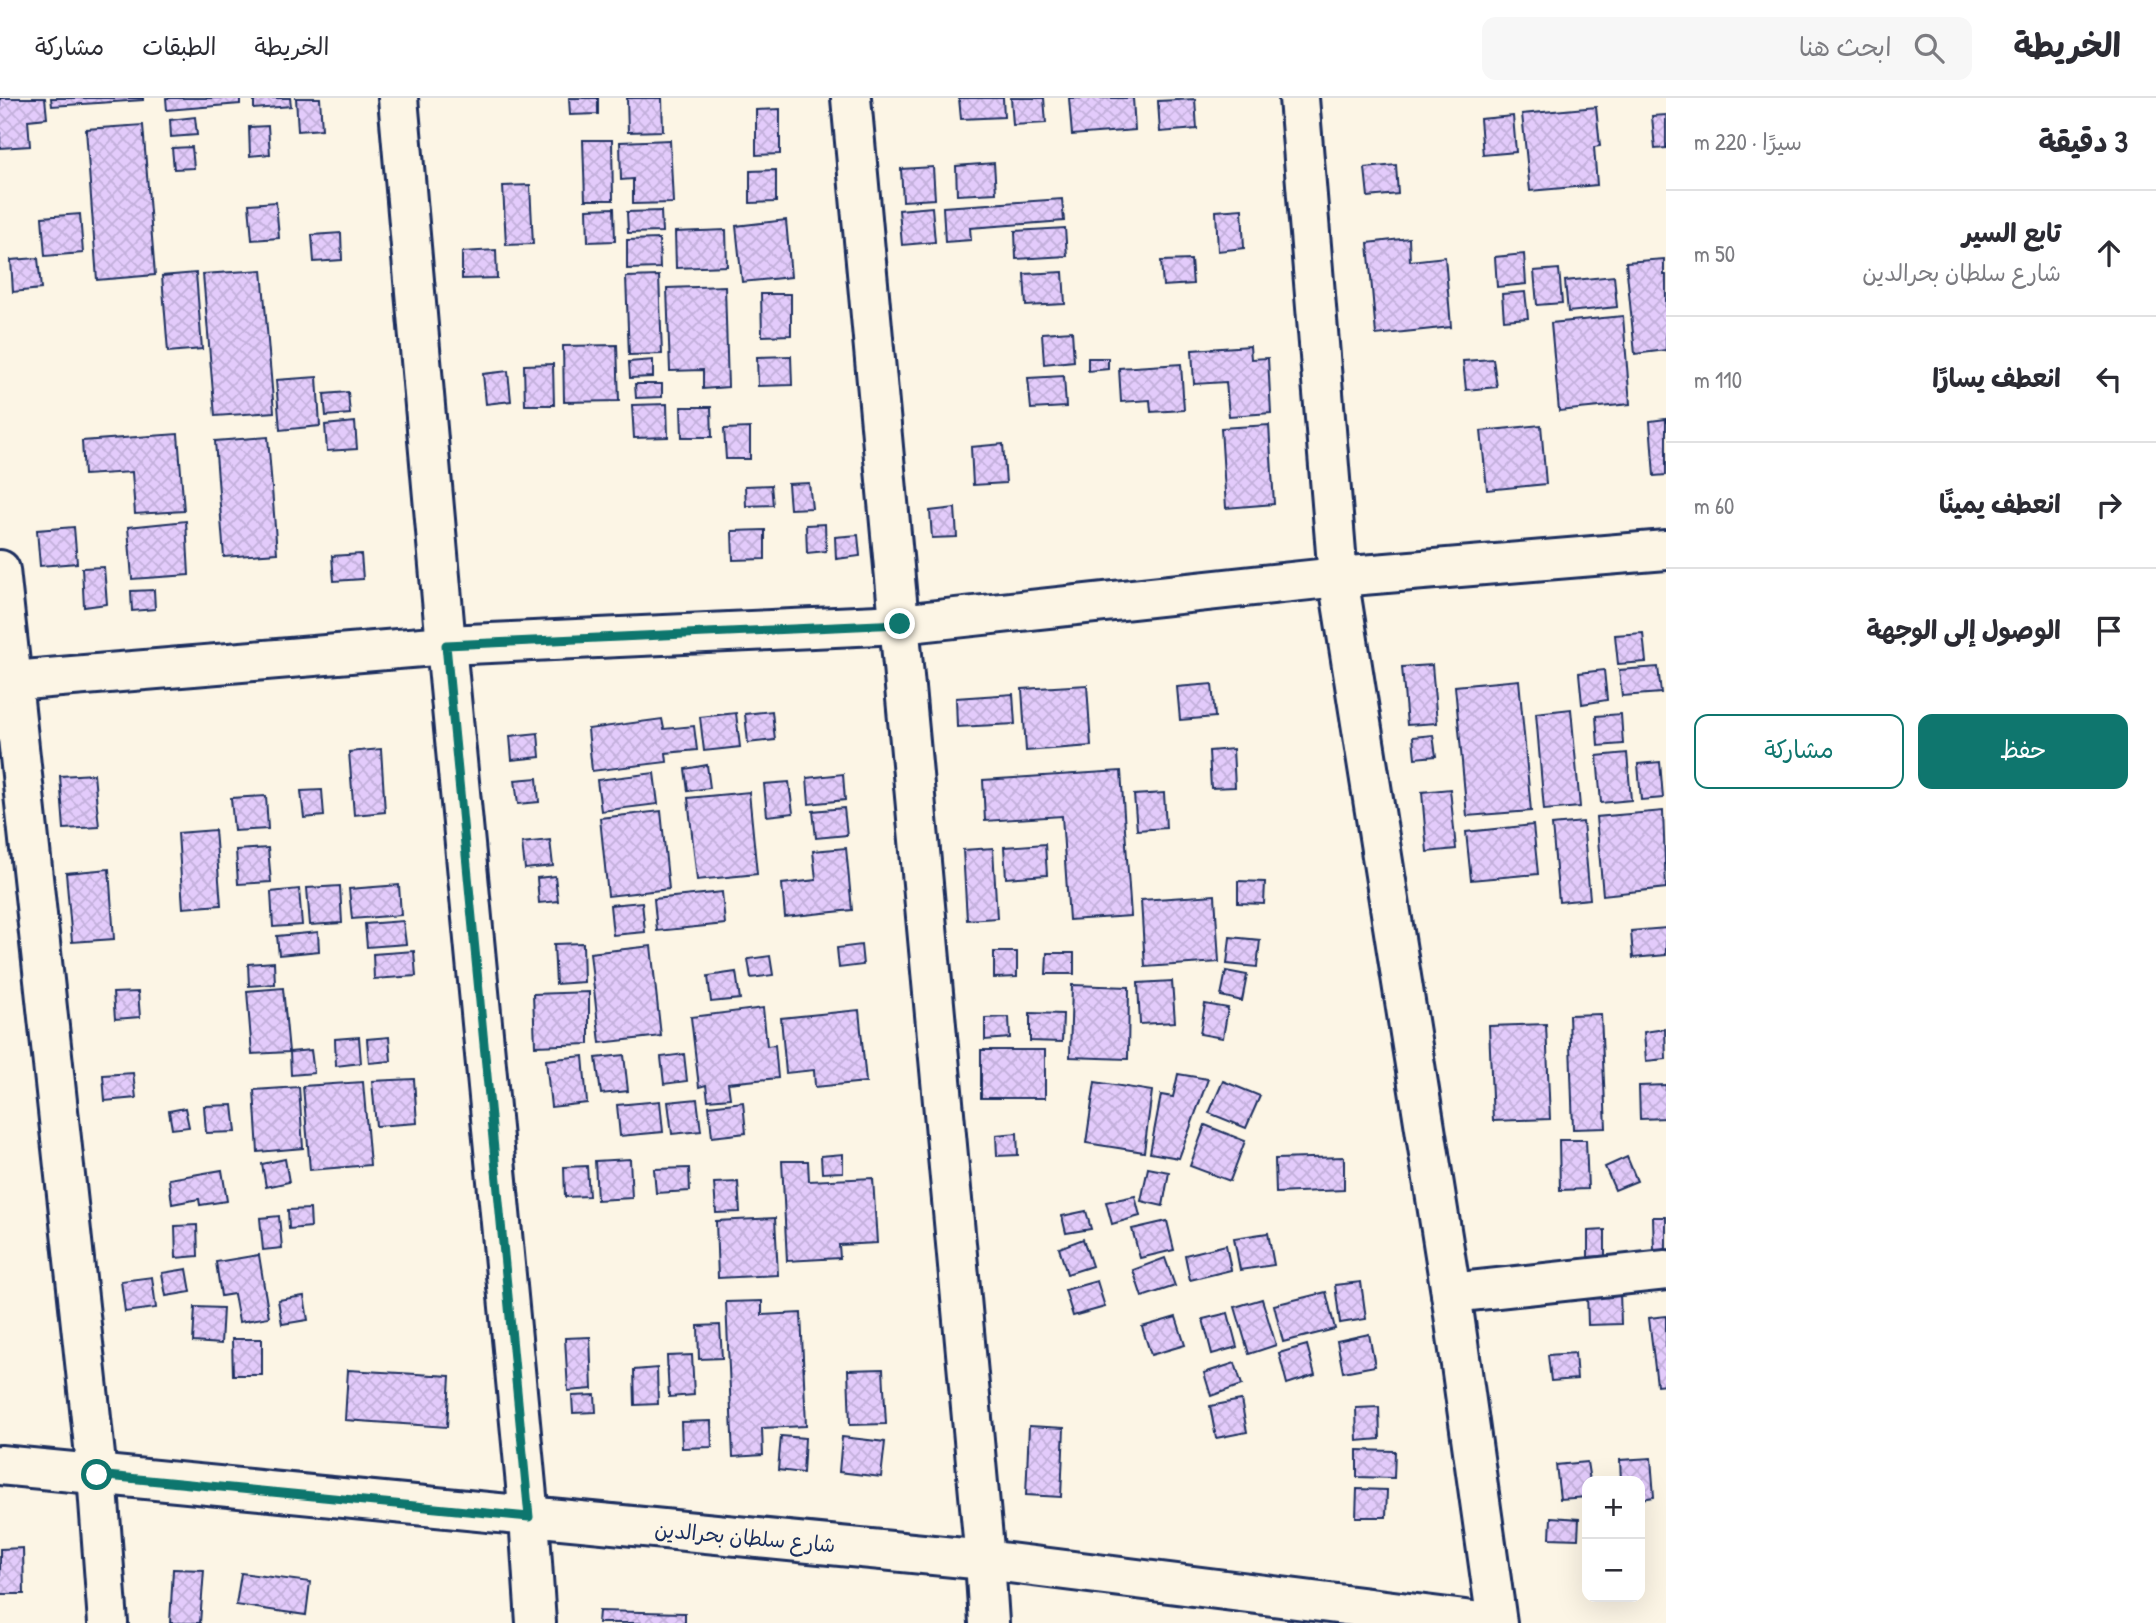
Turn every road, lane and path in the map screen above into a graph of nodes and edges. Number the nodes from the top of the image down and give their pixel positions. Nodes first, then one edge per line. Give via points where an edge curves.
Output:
1 (398, 98) edge
2 (851, 98) edge
3 (1299, 98) edge
4 (1666, 550) edge
5 (0, 569) edge
6 (1338, 577) junction
7 (900, 624) junction
8 (446, 645) junction
9 (5, 681) edge
10 (1666, 1270) edge
11 (1451, 1293) junction
12 (0, 1465) edge
13 (97, 1475) junction
14 (529, 1517) junction
15 (985, 1560) junction
16 (108, 1623) edge
17 (536, 1623) edge
18 (989, 1623) edge
19 (1489, 1623) edge
20 (1497, 1623) edge

1 - 8 street
2 - 7 street
3 - 6 street
4 - 6 street
5 - 9 street
6 - 7 street
6 - 11 street
7 - 8 street
7 - 15 street
8 - 9 street
8 - 14 street
9 - 13 street
10 - 11 street
11 - 20 street
12 - 13 street, شارع سلطان بحرالدين
13 - 14 street, شارع سلطان بحرالدين
13 - 16 street
14 - 15 street, شارع سلطان بحرالدين
14 - 17 street
15 - 18 street
15 - 19 street, شارع سلطان بحرالدين

